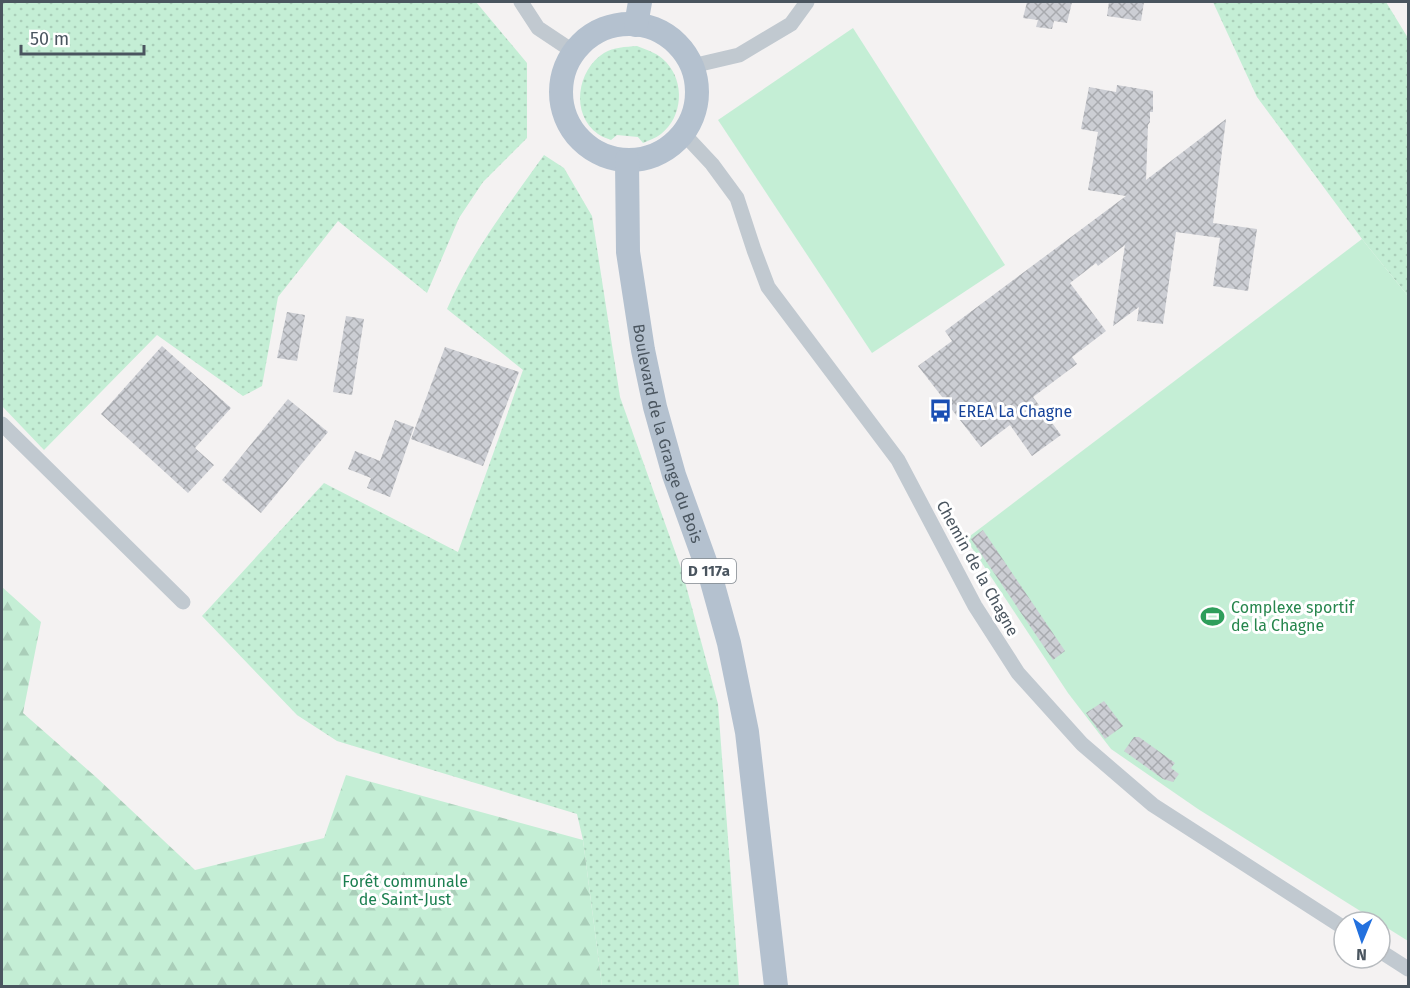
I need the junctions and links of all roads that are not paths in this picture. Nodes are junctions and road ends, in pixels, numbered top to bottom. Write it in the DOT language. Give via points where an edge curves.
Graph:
graph roads {
  1 [pos="520,2"];
  2 [pos="807,2"];
  3 [pos="638,13"];
  4 [pos="574,52"];
  5 [pos="692,66"];
  6 [pos="683,133"];
  7 [pos="627,160"];
  8 [pos="2,424"];
  9 [pos="183,602"];
  10 [pos="1332,920"];
  11 [pos="1392,959"];
  12 [pos="1408,969"];
  13 [pos="776,987"];
  1 -- 4 [label="street" via="538,28"];
  2 -- 5 [label="street" via="791,24 739,55"];
  3 -- 4 [label="main road" via="586,39"];
  3 -- 5 [label="main road" via="668,36"];
  4 -- 7 [label="main road" via="562,82 564,114 582,142 611,158"];
  5 -- 6 [label="main road" via="697,89 694,112"];
  6 -- 7 [label="main road" via="658,153"];
  6 -- 10 [label="street, Chemin de la Chagne" via="737,198 768,287 898,460 975,606 1018,673 1083,744 1153,806"];
  7 -- 13 [label="main road, Boulevard de la Grange du Bois / D 117a" via="628,252 643,350 674,475 711,578 729,643 747,732"];
  8 -- 9 [label="street"];
  11 -- 12 [label="street"];
}
